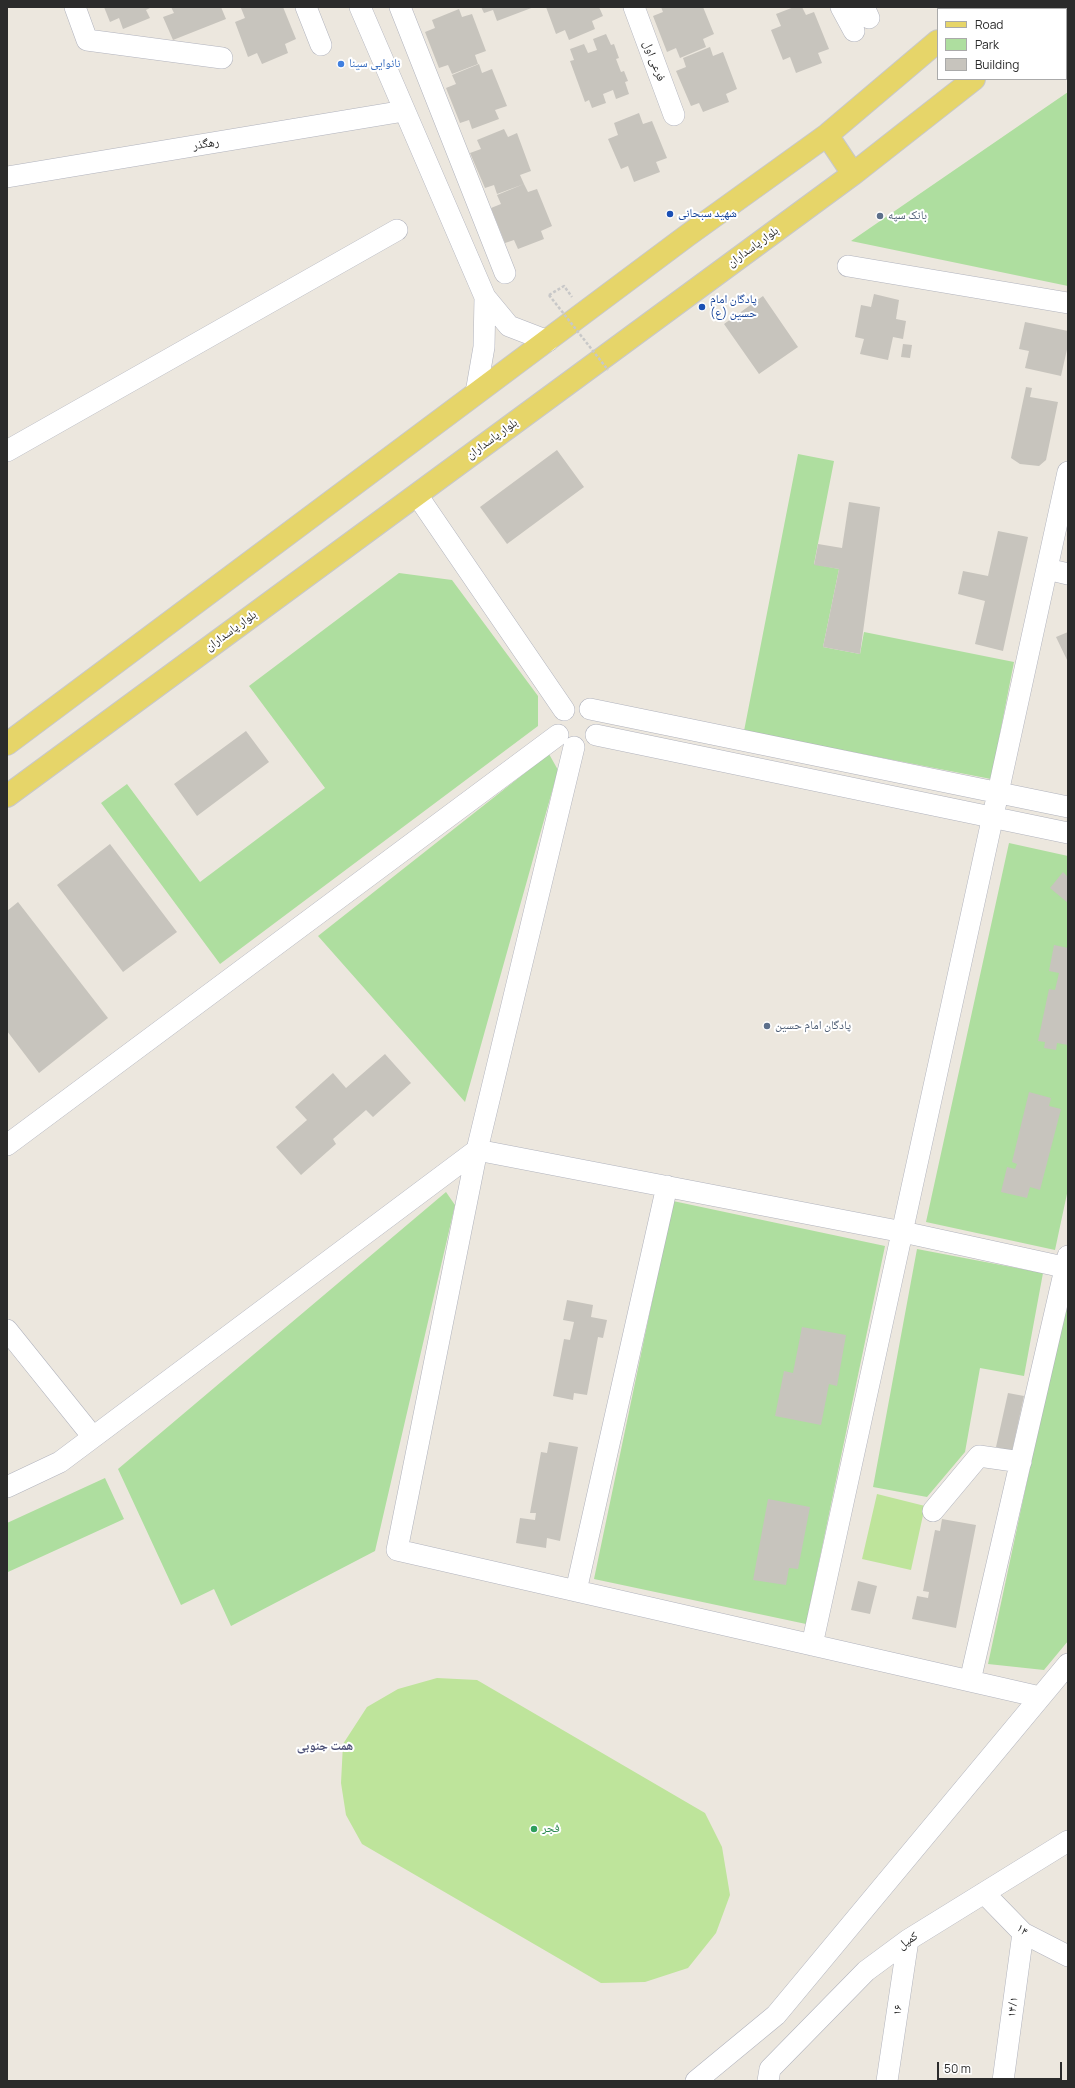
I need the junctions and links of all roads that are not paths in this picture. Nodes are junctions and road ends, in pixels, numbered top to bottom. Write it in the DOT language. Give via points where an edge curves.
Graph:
graph roads {
  1 [pos="75,7"];
  2 [pos="306,7"];
  3 [pos="360,7"];
  4 [pos="400,7"];
  5 [pos="634,7"];
  6 [pos="841,7"];
  7 [pos="862,18"];
  8 [pos="937,42"];
  9 [pos="321,45"];
  10 [pos="222,58"];
  11 [pos="973,80"];
  12 [pos="404,111"];
  13 [pos="674,115"];
  14 [pos="827,135"];
  15 [pos="853,174"];
  16 [pos="7,177"];
  17 [pos="397,230"];
  18 [pos="848,266"];
  19 [pos="505,273"];
  20 [pos="485,297"];
  21 [pos="1068,303"];
  22 [pos="548,341"];
  23 [pos="476,393"];
  24 [pos="7,451"];
  25 [pos="1068,472"];
  26 [pos="417,495"];
  27 [pos="1047,570"];
  28 [pos="1068,574"];
  29 [pos="590,709"];
  30 [pos="564,710"];
  31 [pos="596,735"];
  32 [pos="566,741"];
  33 [pos="7,744"];
  34 [pos="998,793"];
  35 [pos="7,796"];
  36 [pos="1068,807"];
  37 [pos="993,817"];
  38 [pos="1068,833"];
  39 [pos="7,1145"];
  40 [pos="476,1150"];
  41 [pos="667,1186"];
  42 [pos="903,1232"];
  43 [pos="1067,1264"];
  44 [pos="7,1330"];
  45 [pos="93,1437"];
  46 [pos="1021,1462"];
  47 [pos="7,1487"];
  48 [pos="933,1511"];
  49 [pos="576,1591"];
  50 [pos="812,1645"];
  51 [pos="1068,1664"];
  52 [pos="970,1681"];
  53 [pos="1040,1697"];
  54 [pos="1068,1841"];
  55 [pos="984,1893"];
  56 [pos="1022,1933"];
  57 [pos="908,1940"];
  58 [pos="1068,1956"];
  59 [pos="769,2075"];
  60 [pos="696,2081"];
  61 [pos="888,2081"];
  62 [pos="1002,2081"];
  1 -- 10 [label="street" via="87,40"];
  2 -- 9 [label="street"];
  3 -- 12 [label="street"];
  4 -- 19 [label="street"];
  5 -- 13 [label="street, فرعی اول"];
  6 -- 7 [label="street"];
  8 -- 14 [label="main road"];
  11 -- 15 [label="main road, بلوار پاسداران"];
  12 -- 16 [label="street, رهگذر"];
  12 -- 20 [label="street"];
  14 -- 15 [label="main road"];
  14 -- 22 [label="main road" via="688,235"];
  15 -- 26 [label="main road, بلوار پاسداران"];
  17 -- 24 [label="street"];
  18 -- 21 [label="street"];
  20 -- 22 [label="street" via="509,326"];
  20 -- 23 [label="street" via="484,347"];
  22 -- 23 [label="main road"];
  23 -- 33 [label="main road"];
  25 -- 27 [label="street"];
  26 -- 30 [label="street"];
  26 -- 35 [label="main road, بلوار پاسداران"];
  27 -- 28 [label="street"];
  27 -- 34 [label="street"];
  29 -- 30 [label="street" via="577,705"];
  29 -- 31 [label="street" via="598,721"];
  29 -- 34 [label="street"];
  30 -- 32 [label="street" via="557,721"];
  31 -- 32 [label="street" via="588,745"];
  31 -- 37 [label="street"];
  32 -- 39 [label="street"];
  32 -- 40 [label="street"];
  34 -- 36 [label="street"];
  34 -- 37 [label="street"];
  37 -- 38 [label="street"];
  37 -- 42 [label="street"];
  40 -- 41 [label="street"];
  40 -- 45 [label="street"];
  40 -- 49 [label="street" via="397,1550"];
  41 -- 42 [label="street"];
  41 -- 49 [label="street"];
  42 -- 43 [label="street"];
  42 -- 50 [label="street"];
  43 -- 46 [label="street"];
  44 -- 45 [label="street"];
  45 -- 47 [label="street" via="60,1462"];
  46 -- 48 [label="street" via="979,1456"];
  46 -- 52 [label="street"];
  49 -- 50 [label="street"];
  50 -- 52 [label="street"];
  51 -- 53 [label="street"];
  52 -- 53 [label="street"];
  53 -- 60 [label="street" via="776,2015"];
  54 -- 55 [label="street, کمیل"];
  55 -- 56 [label="street, ۱۴"];
  55 -- 57 [label="street, کمیل"];
  56 -- 58 [label="street, ۱۴"];
  56 -- 62 [label="street, ۱۴/۱"];
  57 -- 59 [label="street, کمیل" via="866,1971"];
  57 -- 61 [label="street, ۱۶"];
}
